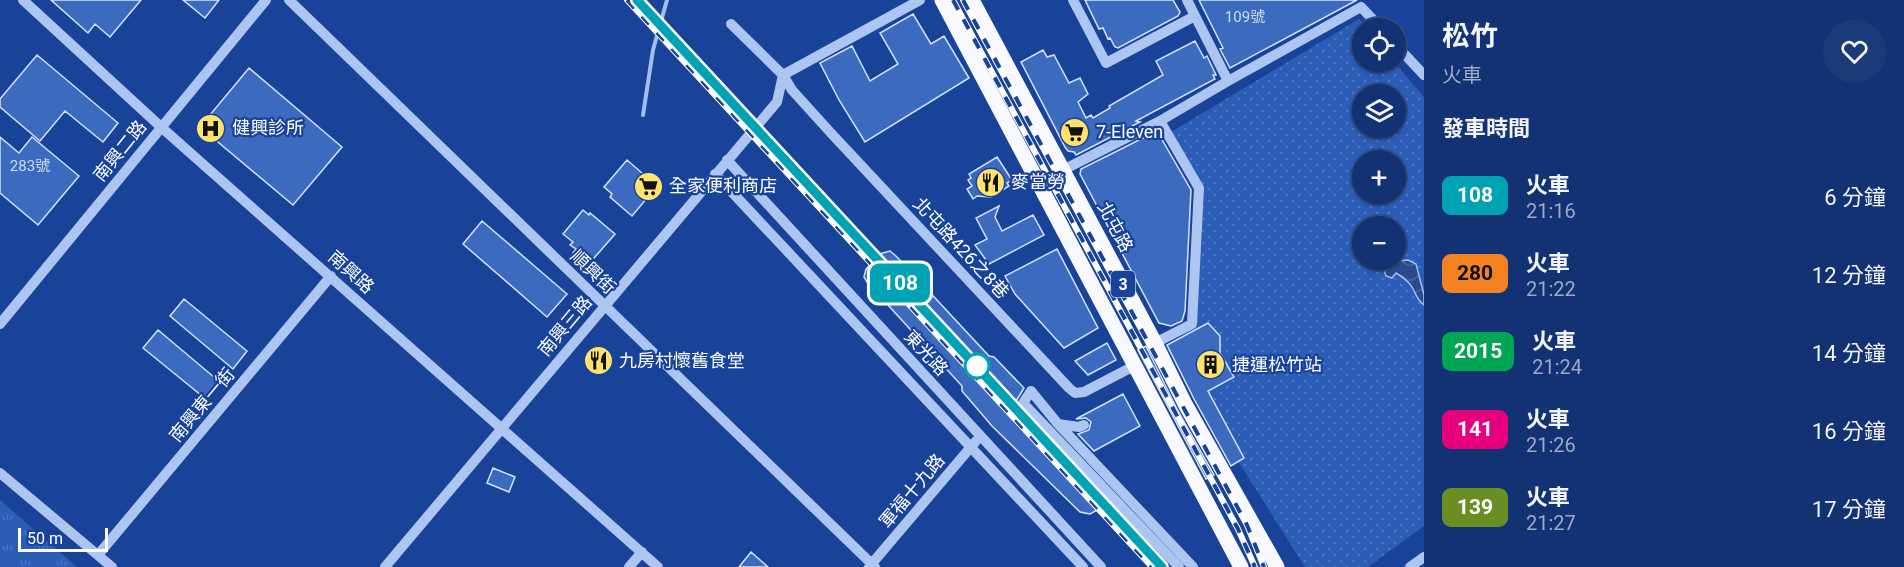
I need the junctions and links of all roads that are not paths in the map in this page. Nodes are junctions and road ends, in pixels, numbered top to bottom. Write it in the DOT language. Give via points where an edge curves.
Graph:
graph roads {
  1 [pos="23,0"];
  2 [pos="266,0"];
  3 [pos="289,0"];
  4 [pos="920,0"];
  5 [pos="942,0"];
  6 [pos="972,0"];
  7 [pos="1073,0"];
  8 [pos="1187,0"];
  9 [pos="1195,16"];
  10 [pos="1371,18"];
  11 [pos="731,24"];
  12 [pos="1406,56"];
  13 [pos="783,75"];
  14 [pos="1424,75"];
  15 [pos="1228,81"];
  16 [pos="1160,122"];
  17 [pos="162,128"];
  18 [pos="727,160"];
  19 [pos="1063,170"];
  20 [pos="715,174"];
  21 [pos="331,276"];
  22 [pos="604,306"];
  23 [pos="0,324"];
  24 [pos="1155,344"];
  25 [pos="1134,366"];
  26 [pos="1056,422"];
  27 [pos="1084,424"];
  28 [pos="502,428"];
  29 [pos="981,436"];
  30 [pos="971,446"];
  31 [pos="0,473"];
  32 [pos="642,552"];
  33 [pos="98,555"];
  34 [pos="1424,557"];
  35 [pos="872,566"];
  36 [pos="112,567"];
  37 [pos="385,567"];
  38 [pos="629,567"];
  39 [pos="658,567"];
  40 [pos="1083,567"];
  41 [pos="1101,567"];
  42 [pos="1179,567"];
  43 [pos="1193,567"];
  44 [pos="1241,567"];
  45 [pos="1277,567"];
  46 [pos="1410,567"];
  1 -- 17 [label="street, 南興路"];
  2 -- 17 [label="street, 南興二路"];
  3 -- 22 [label="street, 順興街"];
  4 -- 13 [label="street"];
  5 -- 25 [label="main road, 3"];
  6 -- 19 [label="main road, 北屯路 / 3"];
  7 -- 9 [label="street" via="1106,63"];
  8 -- 9 [label="street"];
  9 -- 15 [label="street"];
  10 -- 15 [label="street" via="1361,7"];
  11 -- 13 [label="street, 北屯路426之8巷"];
  12 -- 14 [label="street"];
  13 -- 18 [label="street, 南興三路" via="777,102"];
  13 -- 25 [label="street, 北屯路426之8巷" via="792,90 1075,393"];
  15 -- 16 [label="street"];
  16 -- 19 [label="street"];
  16 -- 24 [label="street" via="1199,188 1192,324"];
  17 -- 21 [label="street, 南興路"];
  17 -- 23 [label="street, 南興二路"];
  18 -- 20 [label="street, 南興三路"];
  18 -- 29 [label="street, 東光路"];
  19 -- 24 [label="main road, 北屯路 / 3"];
  20 -- 22 [label="street, 南興三路"];
  20 -- 30 [label="street, 東光路"];
  21 -- 28 [label="street, 南興路"];
  21 -- 33 [label="street, 南興東一街"];
  22 -- 28 [label="street, 南興三路"];
  22 -- 35 [label="street, 順興街"];
  24 -- 45 [label="main road, 北屯路 / 3"];
  25 -- 44 [label="main road, 3"];
  26 -- 27 [label="street" via="1079,427"];
  26 -- 42 [label="street" via="1031,391 1023,403"];
  26 -- 43 [label="street"];
  28 -- 32 [label="street, 南興路"];
  28 -- 37 [label="street, 南興三路"];
  29 -- 30 [label="street, 軍福十九路"];
  29 -- 41 [label="street, 東光路"];
  30 -- 35 [label="street, 軍福十九路"];
  30 -- 40 [label="street, 東光路"];
  31 -- 33 [label="street"];
  32 -- 38 [label="street"];
  32 -- 39 [label="street, 南興路"];
  33 -- 36 [label="street"];
  34 -- 46 [label="street"];
}
